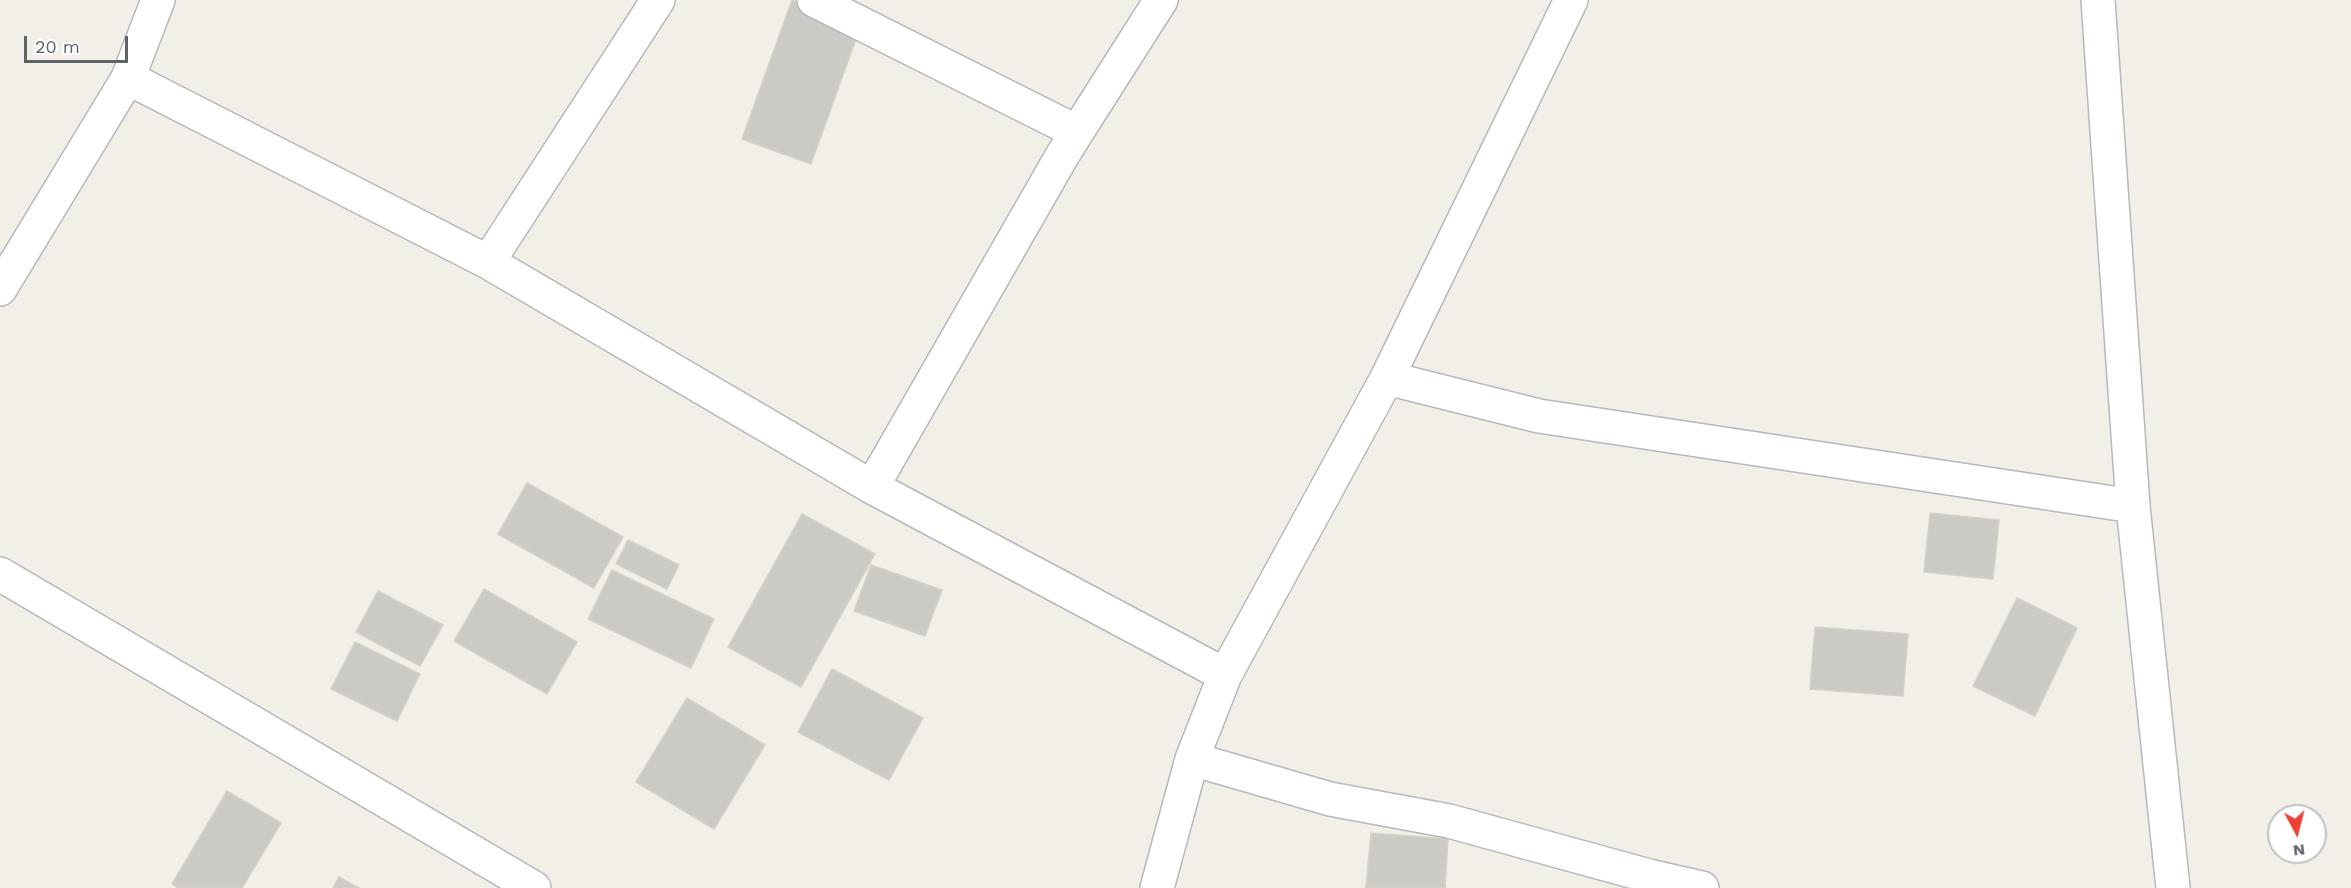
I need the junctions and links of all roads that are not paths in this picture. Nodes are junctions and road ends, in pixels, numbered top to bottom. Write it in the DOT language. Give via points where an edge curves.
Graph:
graph roads {
  1 [pos="158,0"];
  2 [pos="658,0"];
  3 [pos="814,0"];
  4 [pos="1161,0"];
  5 [pos="1571,0"];
  6 [pos="2098,0"];
  7 [pos="128,78"];
  8 [pos="1077,132"];
  9 [pos="488,262"];
  10 [pos="5,270"];
  11 [pos="1387,378"];
  12 [pos="872,487"];
  13 [pos="2133,506"];
  14 [pos="0,574"];
  15 [pos="1225,675"];
  16 [pos="1192,759"];
  17 [pos="534,888"];
  18 [pos="1157,888"];
  19 [pos="1702,888"];
  20 [pos="2173,888"];
  1 -- 7 [label="street"];
  2 -- 9 [label="street"];
  3 -- 8 [label="street"];
  4 -- 8 [label="street"];
  5 -- 11 [label="street"];
  6 -- 13 [label="street"];
  7 -- 9 [label="street"];
  7 -- 10 [label="street"];
  8 -- 12 [label="street"];
  9 -- 12 [label="street"];
  11 -- 13 [label="street" via="1539,416"];
  11 -- 15 [label="street"];
  12 -- 15 [label="street"];
  13 -- 20 [label="street"];
  14 -- 17 [label="street"];
  15 -- 16 [label="street"];
  16 -- 18 [label="street"];
  16 -- 19 [label="street" via="1330,800 1449,821"];
}
